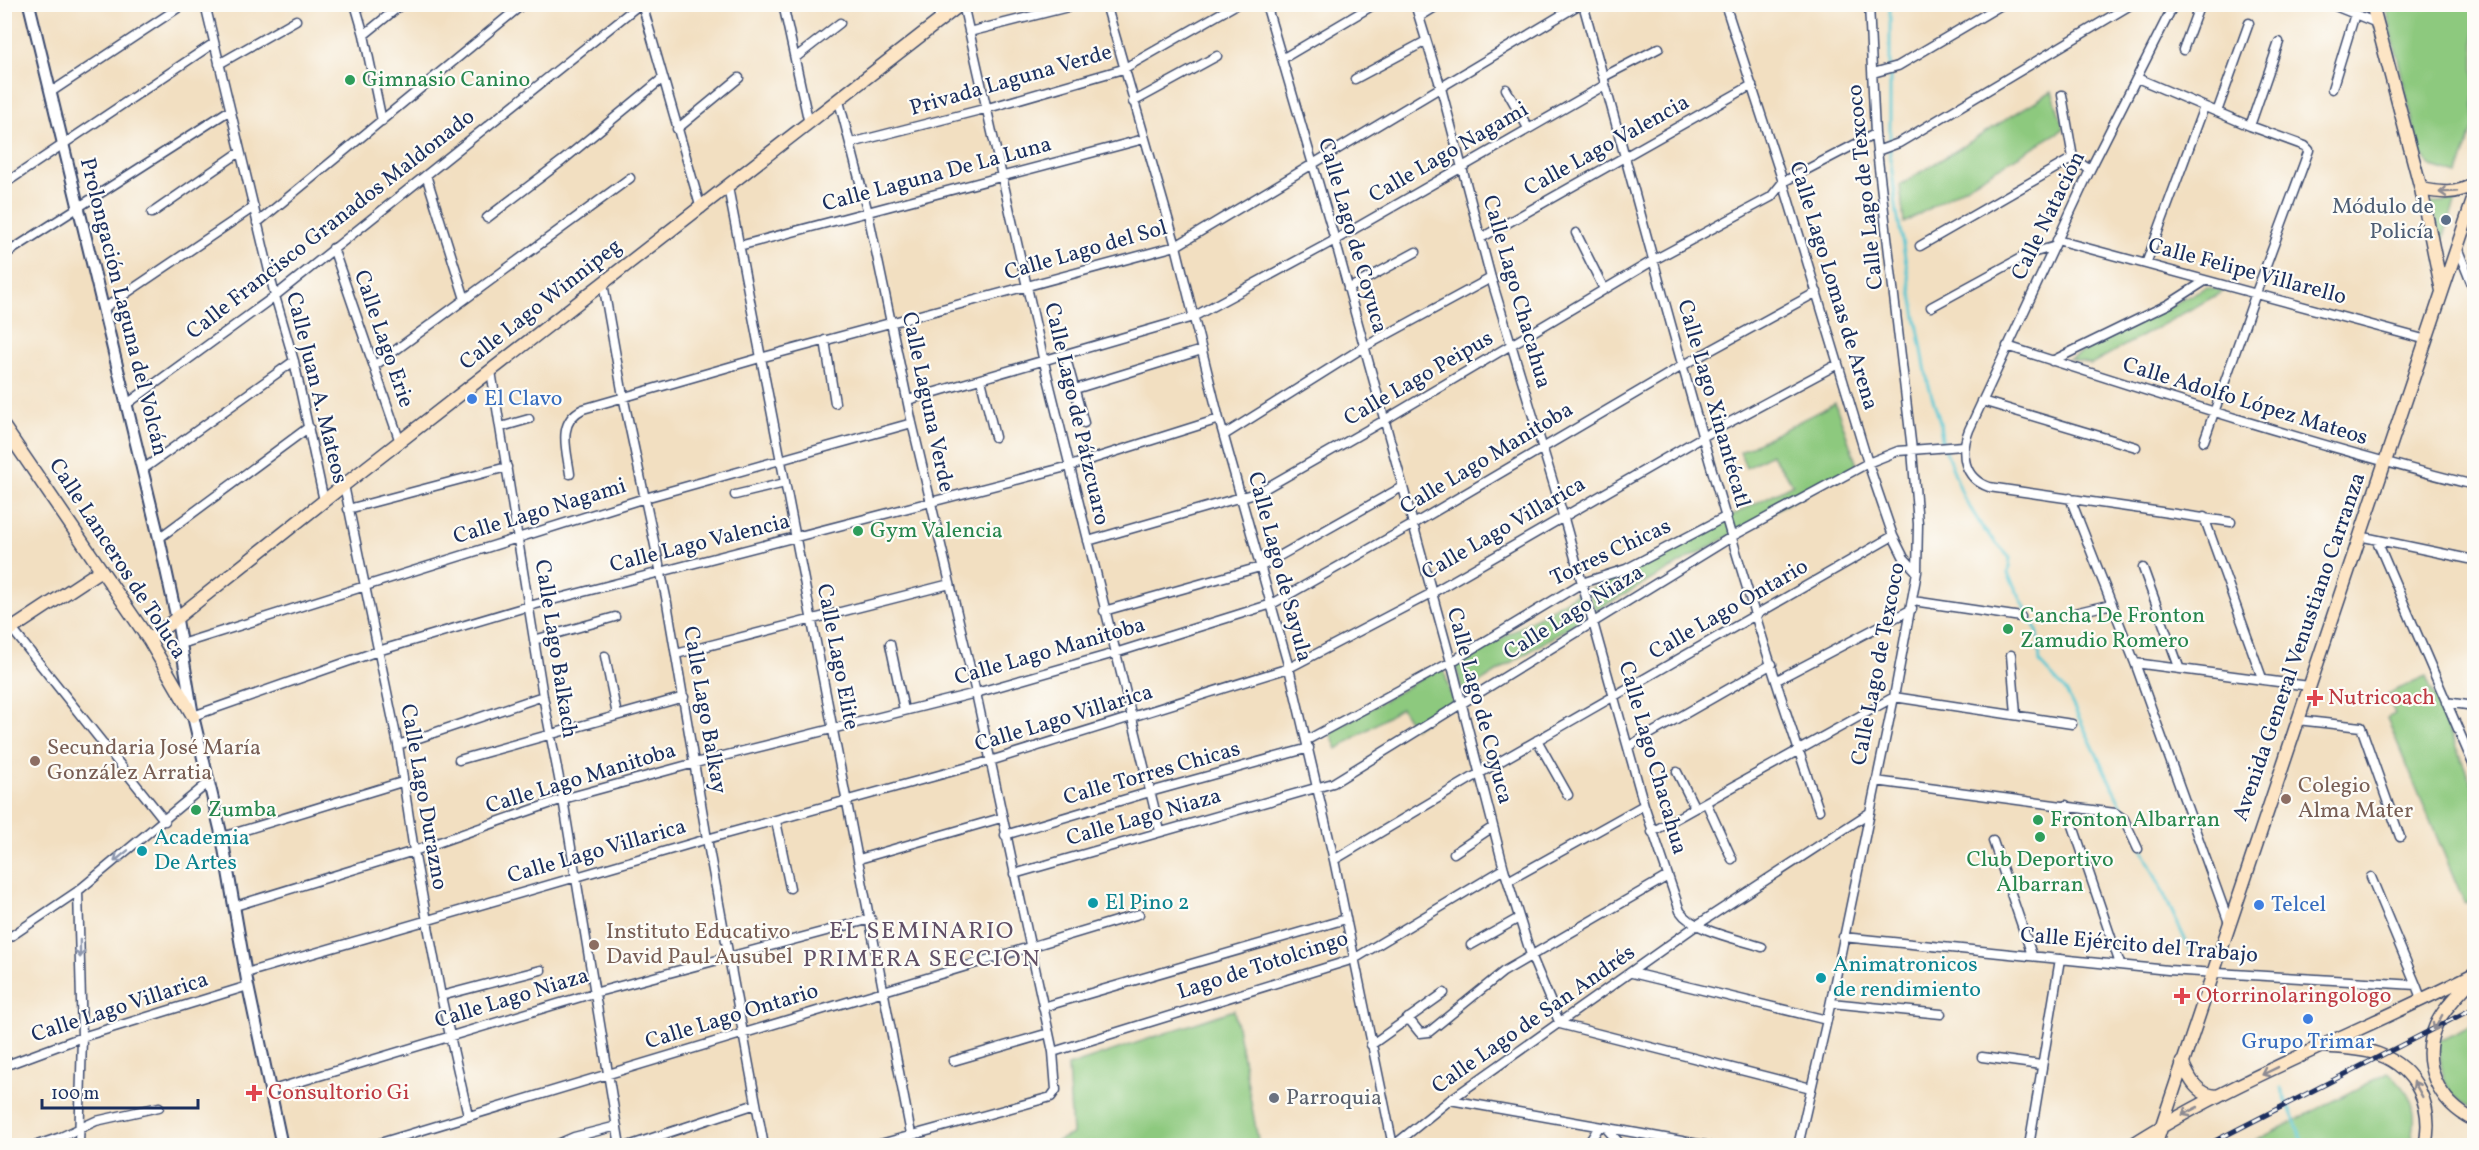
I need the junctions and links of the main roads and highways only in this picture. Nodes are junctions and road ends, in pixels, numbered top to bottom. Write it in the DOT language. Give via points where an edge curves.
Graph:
graph roads {
  1 [pos="962,4"];
  2 [pos="2372,4"];
  3 [pos="2475,184"];
  4 [pos="2421,189"];
  5 [pos="2475,197"];
  6 [pos="2443,292"];
  7 [pos="4,427"];
  8 [pos="101,570"];
  9 [pos="7,628"];
  10 [pos="149,640"];
  11 [pos="193,716"];
  12 [pos="2475,976"];
  13 [pos="2322,1046"];
  14 [pos="2182,1062"];
  15 [pos="2218,1096"];
  16 [pos="2475,1120"];
  17 [pos="2162,1125"];
  18 [pos="2130,1146"];
  19 [pos="2155,1146"];
  20 [pos="2425,1146"];
  1 -- 10 [label="main road, Calle Lago Winnipeg"];
  2 -- 4 [label="main road"];
  3 -- 4 [label="main road, one-way" via="2458,192"];
  4 -- 6 [label="main road"];
  5 -- 6 [label="main road, Avenida General Venustiano Carranza"];
  6 -- 14 [label="main road, Avenida General Venustiano Carranza"];
  7 -- 8 [label="main road, Calle Lanceros de Toluca"];
  8 -- 9 [label="main road"];
  8 -- 10 [label="main road, Calle Lanceros de Toluca"];
  10 -- 11 [label="main road, Calle Lanceros de Toluca"];
  12 -- 13 [label="main road"];
  12 -- 16 [label="main road, one-way" via="2437,1024 2430,1052 2439,1089 2459,1112"];
  13 -- 15 [label="main road, one-way"];
  20 -- 13 [label="main road, one-way" via="2425,1104 2404,1069 2377,1054"];
  14 -- 15 [label="main road" via="2195,1086 2205,1094"];
  14 -- 17 [label="main road, Avenida General Venustiano Carranza"];
  15 -- 17 [label="main road, one-way"];
  17 -- 18 [label="main road"];
  17 -- 19 [label="main road, Avenida General Venustiano Carranza"];
}
